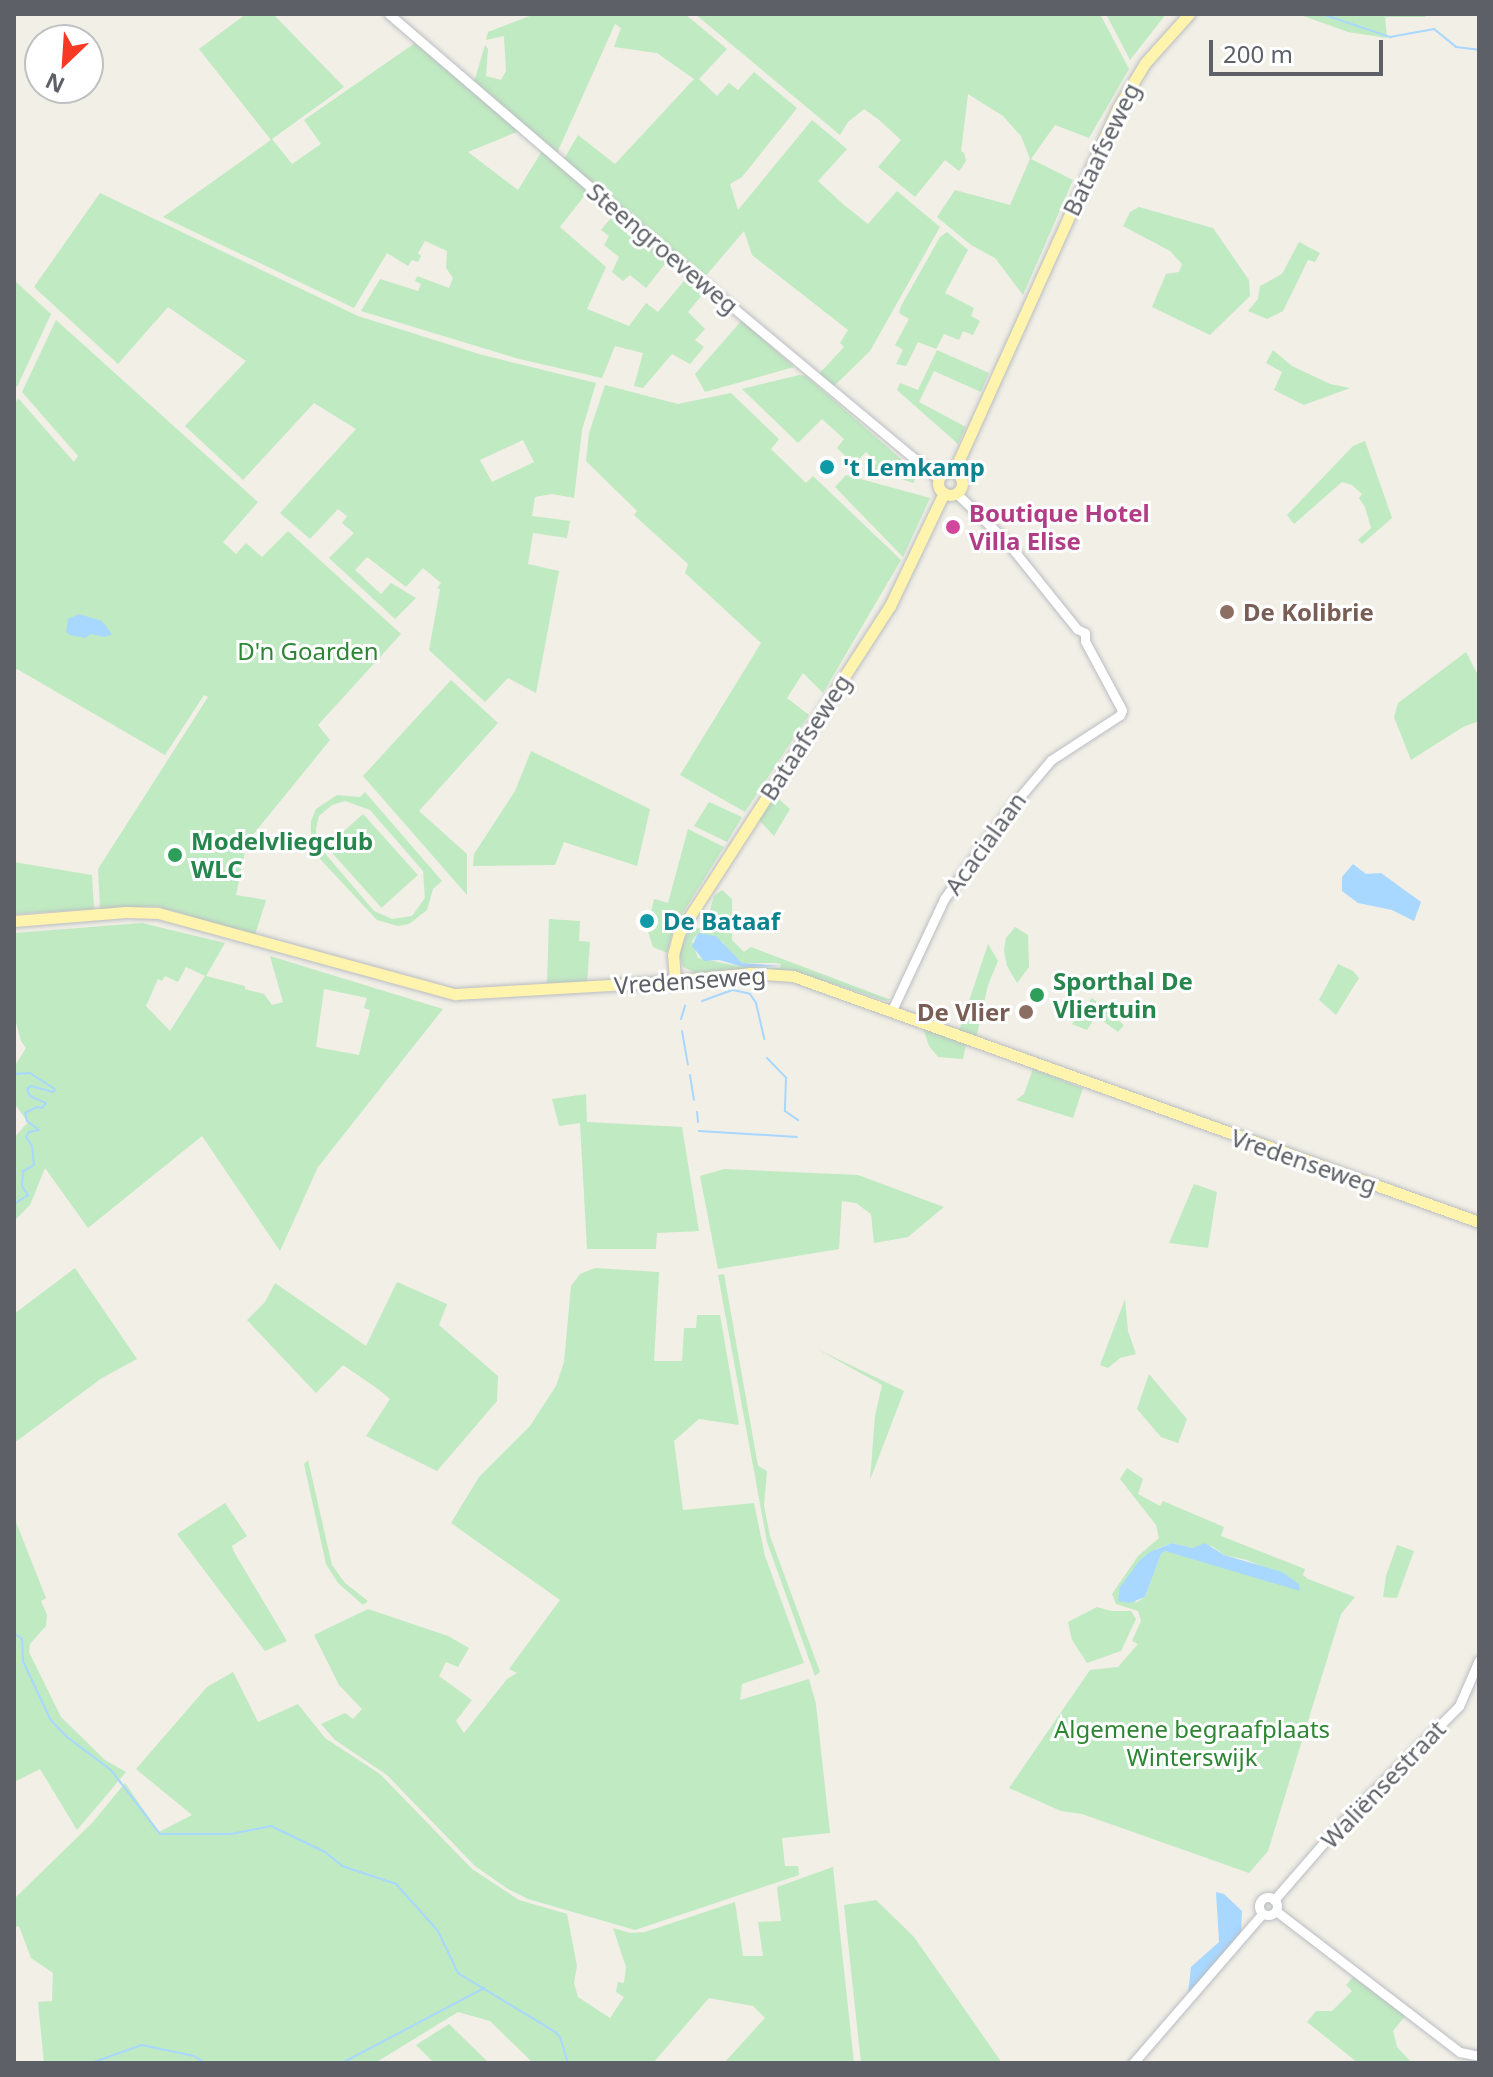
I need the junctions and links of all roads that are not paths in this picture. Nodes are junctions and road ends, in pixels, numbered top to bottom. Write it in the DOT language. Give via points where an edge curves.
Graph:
graph roads {
  1 [pos="389,14"];
  2 [pos="1189,14"];
  3 [pos="954,471"];
  4 [pos="939,479"];
  5 [pos="950,493"];
  6 [pos="14,921"];
  7 [pos="675,981"];
  8 [pos="892,1010"];
  9 [pos="1478,1222"];
  10 [pos="1479,1660"];
  11 [pos="1275,1906"];
  12 [pos="1262,1914"];
  13 [pos="1479,2056"];
  14 [pos="1133,2063"];
  1 -- 4 [label="street, Steengroeveweg"];
  2 -- 3 [label="main road, Bataafseweg" via="1145,63 1119,106"];
  3 -- 4 [label="main road"];
  3 -- 5 [label="main road" via="962,481"];
  4 -- 5 [label="main road"];
  5 -- 7 [label="main road, Bataafseweg" via="894,598 679,933 673,955"];
  5 -- 8 [label="street, Acacialaan" via="1007,542 1085,633 1121,713 1051,760 1015,802 944,899"];
  6 -- 7 [label="main road, Vredenseweg" via="158,913 455,994"];
  7 -- 8 [label="main road, Vredenseweg" via="781,974"];
  8 -- 9 [label="main road, Vredenseweg"];
  10 -- 11 [label="street, Waliënsestraat" via="1459,1706 1334,1831"];
  11 -- 12 [label="street" via="1268,1916"];
  11 -- 12 [label="street, Waliënsestraat" via="1266,1898 1260,1901"];
  11 -- 13 [label="street" via="1460,2052"];
  12 -- 14 [label="street"];
}
